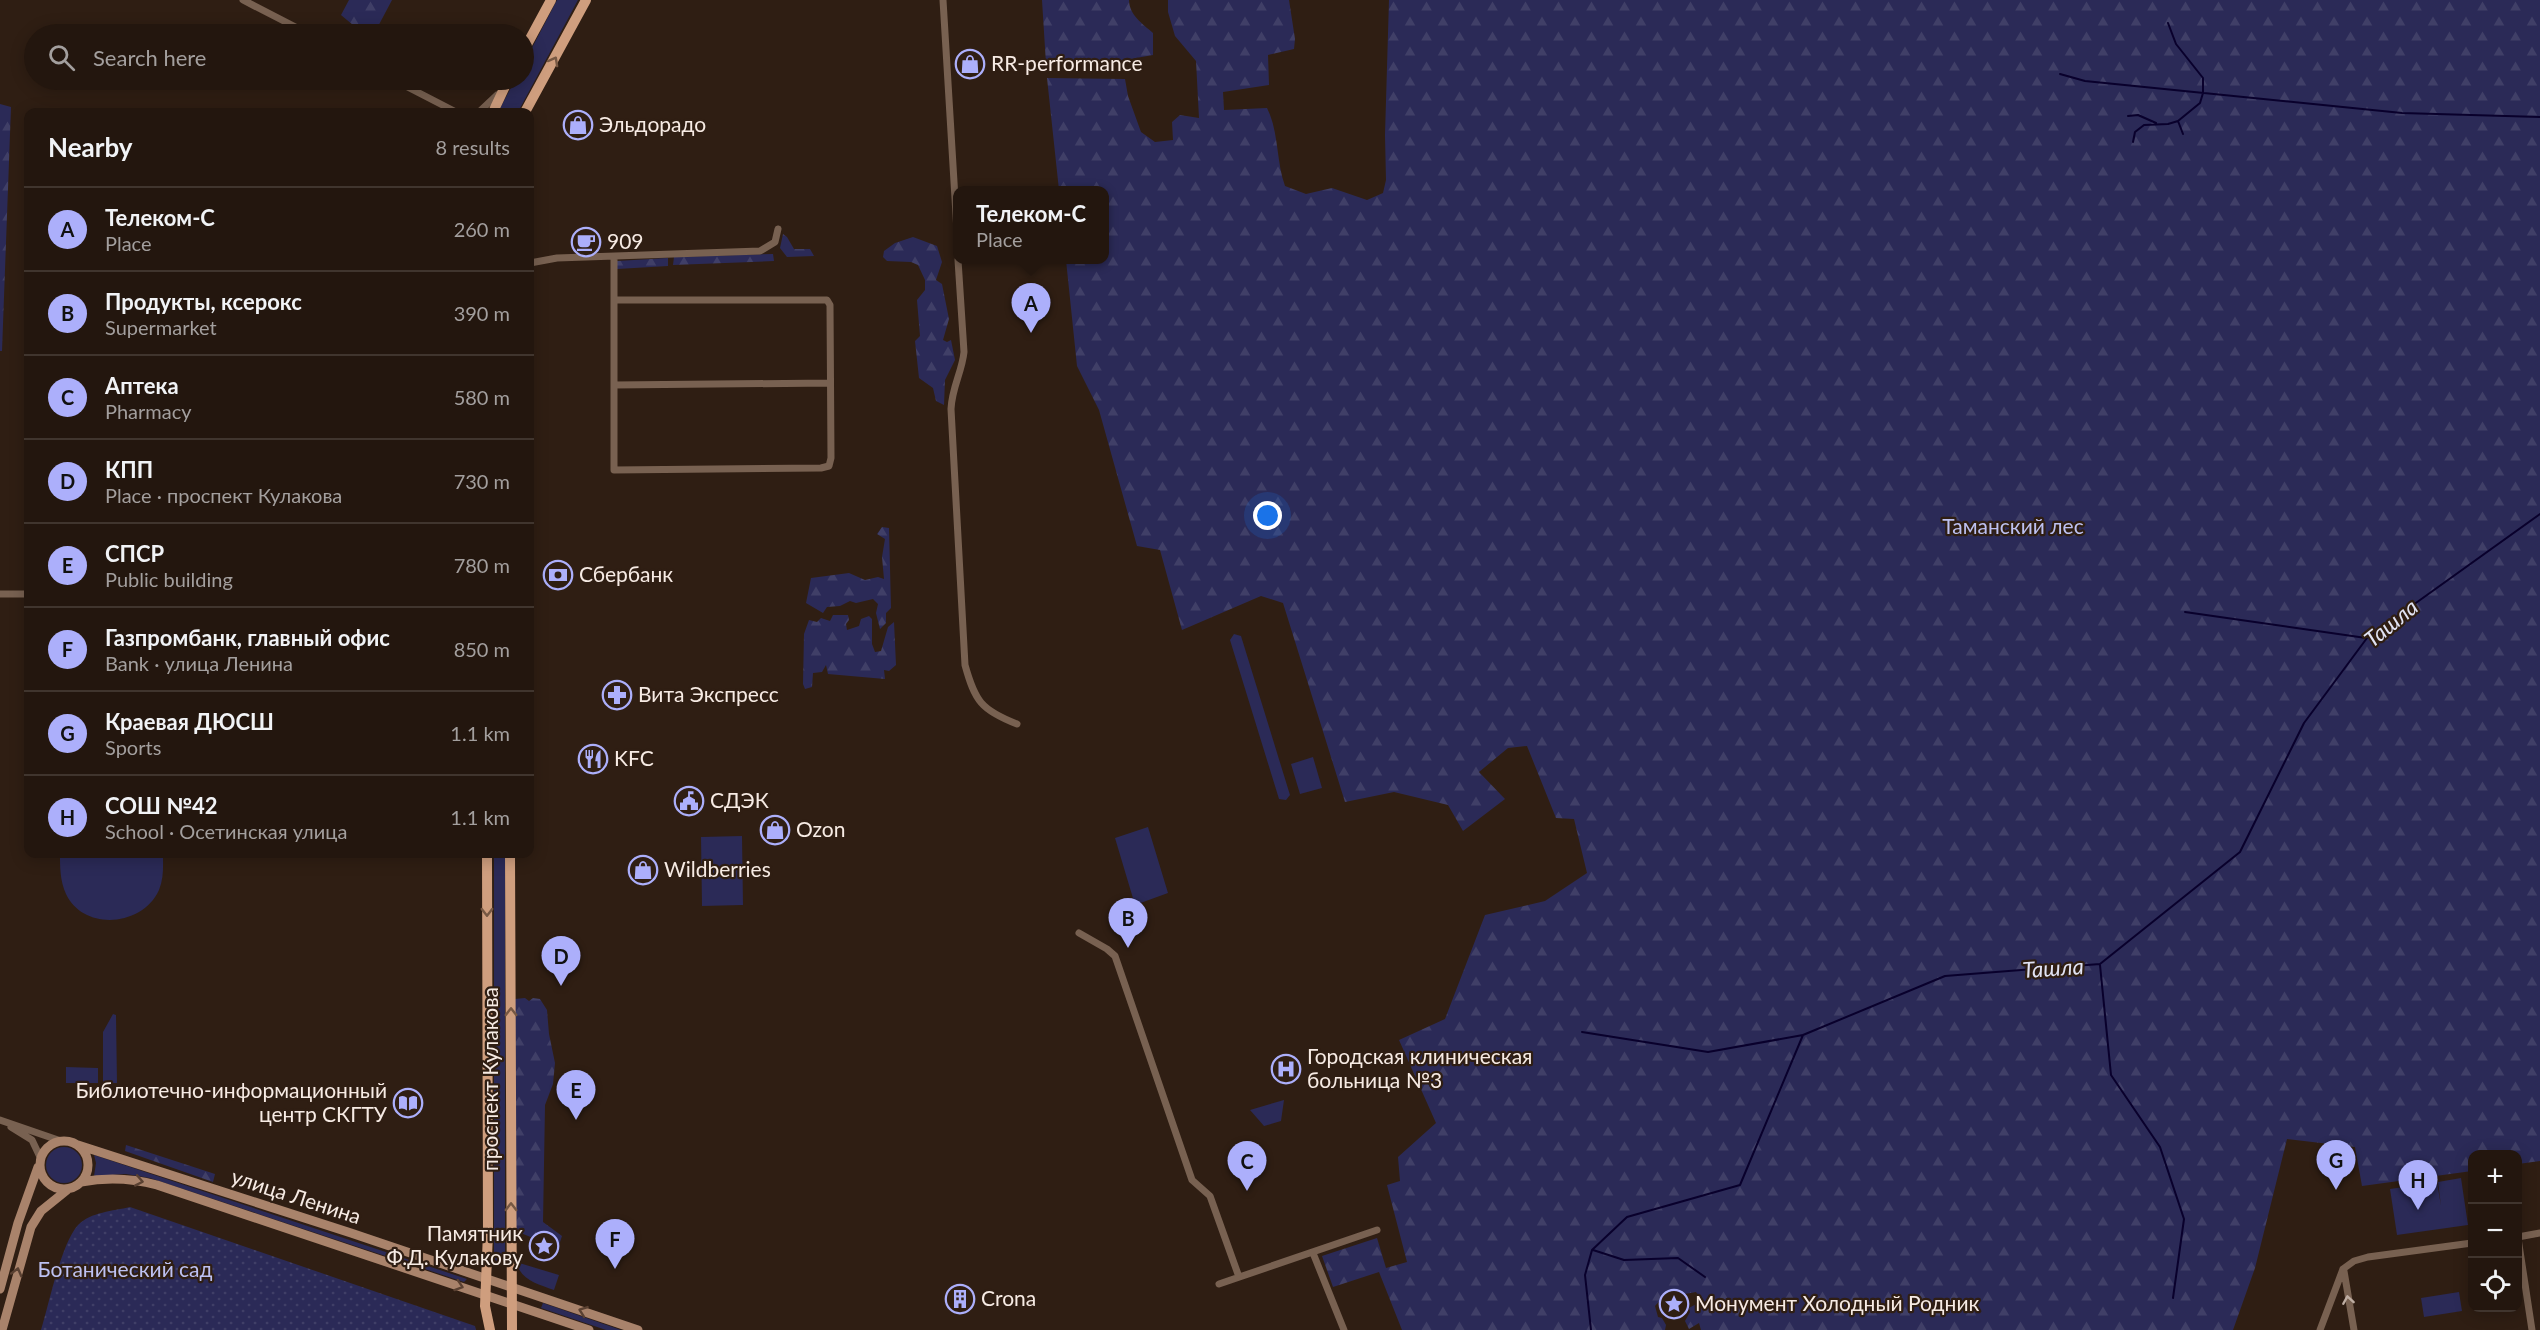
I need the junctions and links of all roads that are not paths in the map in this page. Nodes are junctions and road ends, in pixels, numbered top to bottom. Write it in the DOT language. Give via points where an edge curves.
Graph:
graph roads {
  1 [pos="243,0"];
  2 [pos="551,0"];
  3 [pos="586,0"];
  4 [pos="943,0"];
  5 [pos="290,24"];
  6 [pos="534,31"];
  7 [pos="413,90"];
  8 [pos="500,90"];
  9 [pos="448,108"];
  10 [pos="488,108"];
  11 [pos="527,108"];
  12 [pos="954,186"];
  13 [pos="778,230"];
  14 [pos="614,257"];
  15 [pos="534,262"];
  16 [pos="958,264"];
  17 [pos="614,300"];
  18 [pos="830,383"];
  19 [pos="614,385"];
  20 [pos="0,594"];
  21 [pos="24,594"];
  22 [pos="1017,724"];
  23 [pos="487,858"];
  24 [pos="510,858"];
  25 [pos="1078,933"];
  26 [pos="0,1121"];
  27 [pos="61,1141"];
  28 [pos="78,1145"];
  29 [pos="39,1161"];
  30 [pos="81,1182"];
  31 [pos="67,1190"];
  32 [pos="1377,1230"];
  33 [pos="2540,1233"];
  34 [pos="2522,1237"];
  35 [pos="2468,1244"];
  36 [pos="1313,1253"];
  37 [pos="2520,1258"];
  38 [pos="2343,1269"];
  39 [pos="1239,1277"];
  40 [pos="486,1278"];
  41 [pos="1219,1284"];
  42 [pos="511,1286"];
  43 [pos="0,1289"];
  44 [pos="485,1295"];
  45 [pos="511,1304"];
  46 [pos="2,1330"];
  47 [pos="490,1330"];
  48 [pos="512,1330"];
  49 [pos="589,1330"];
  50 [pos="638,1330"];
  51 [pos="1344,1330"];
  52 [pos="2320,1330"];
  53 [pos="2354,1330"];
  54 [pos="2532,1330"];
  1 -- 5 [label="street"];
  2 -- 6 [label="main road"];
  11 -- 3 [label="main road, one-way"];
  4 -- 12 [label="street"];
  7 -- 9 [label="street"];
  8 -- 10 [label="main road"];
  13 -- 14 [label="street" via="775,242 760,250"];
  14 -- 15 [label="street"];
  14 -- 17 [label="street"];
  16 -- 22 [label="street" via="964,352 951,392 951,409 965,665 975,696 983,707"];
  17 -- 18 [label="street" via="827,300"];
  17 -- 19 [label="street"];
  18 -- 19 [label="street"];
  18 -- 19 [label="street" via="829,466 614,470"];
  20 -- 21 [label="street"];
  23 -- 40 [label="main road, проспект Кулакова, one-way"];
  42 -- 24 [label="main road, проспект Кулакова, one-way"];
  25 -- 39 [label="street" via="1115,956 1192,1180 1210,1196"];
  26 -- 27 [label="street"];
  26 -- 29 [label="street" via="32,1140"];
  27 -- 28 [label="main road"];
  27 -- 29 [label="main road" via="45,1149"];
  28 -- 30 [label="main road" via="88,1159"];
  28 -- 40 [label="main road, улица Ленина"];
  29 -- 31 [label="main road" via="40,1173 50,1186"];
  29 -- 43 [label="main road"];
  30 -- 31 [label="main road"];
  30 -- 44 [label="main road, улица Ленина, one-way" via="126,1179 157,1185"];
  46 -- 31 [label="main road, one-way" via="31,1227 41,1211"];
  32 -- 36 [label="street"];
  33 -- 34 [label="street"];
  35 -- 38 [label="street" via="2368,1257"];
  36 -- 39 [label="street"];
  36 -- 51 [label="street"];
  37 -- 54 [label="street"];
  38 -- 52 [label="street"];
  53 -- 38 [label="street, one-way"];
  39 -- 41 [label="street"];
  40 -- 42 [label="main road, улица Ленина"];
  40 -- 44 [label="main road, проспект Кулакова"];
  42 -- 45 [label="main road, проспект Кулакова"];
  50 -- 42 [label="main road, улица Ленина, one-way"];
  44 -- 45 [label="main road, улица Ленина"];
  44 -- 47 [label="main road, проспект Кулакова"];
  45 -- 48 [label="main road, проспект Кулакова"];
  45 -- 49 [label="main road, улица Ленина"];
}
